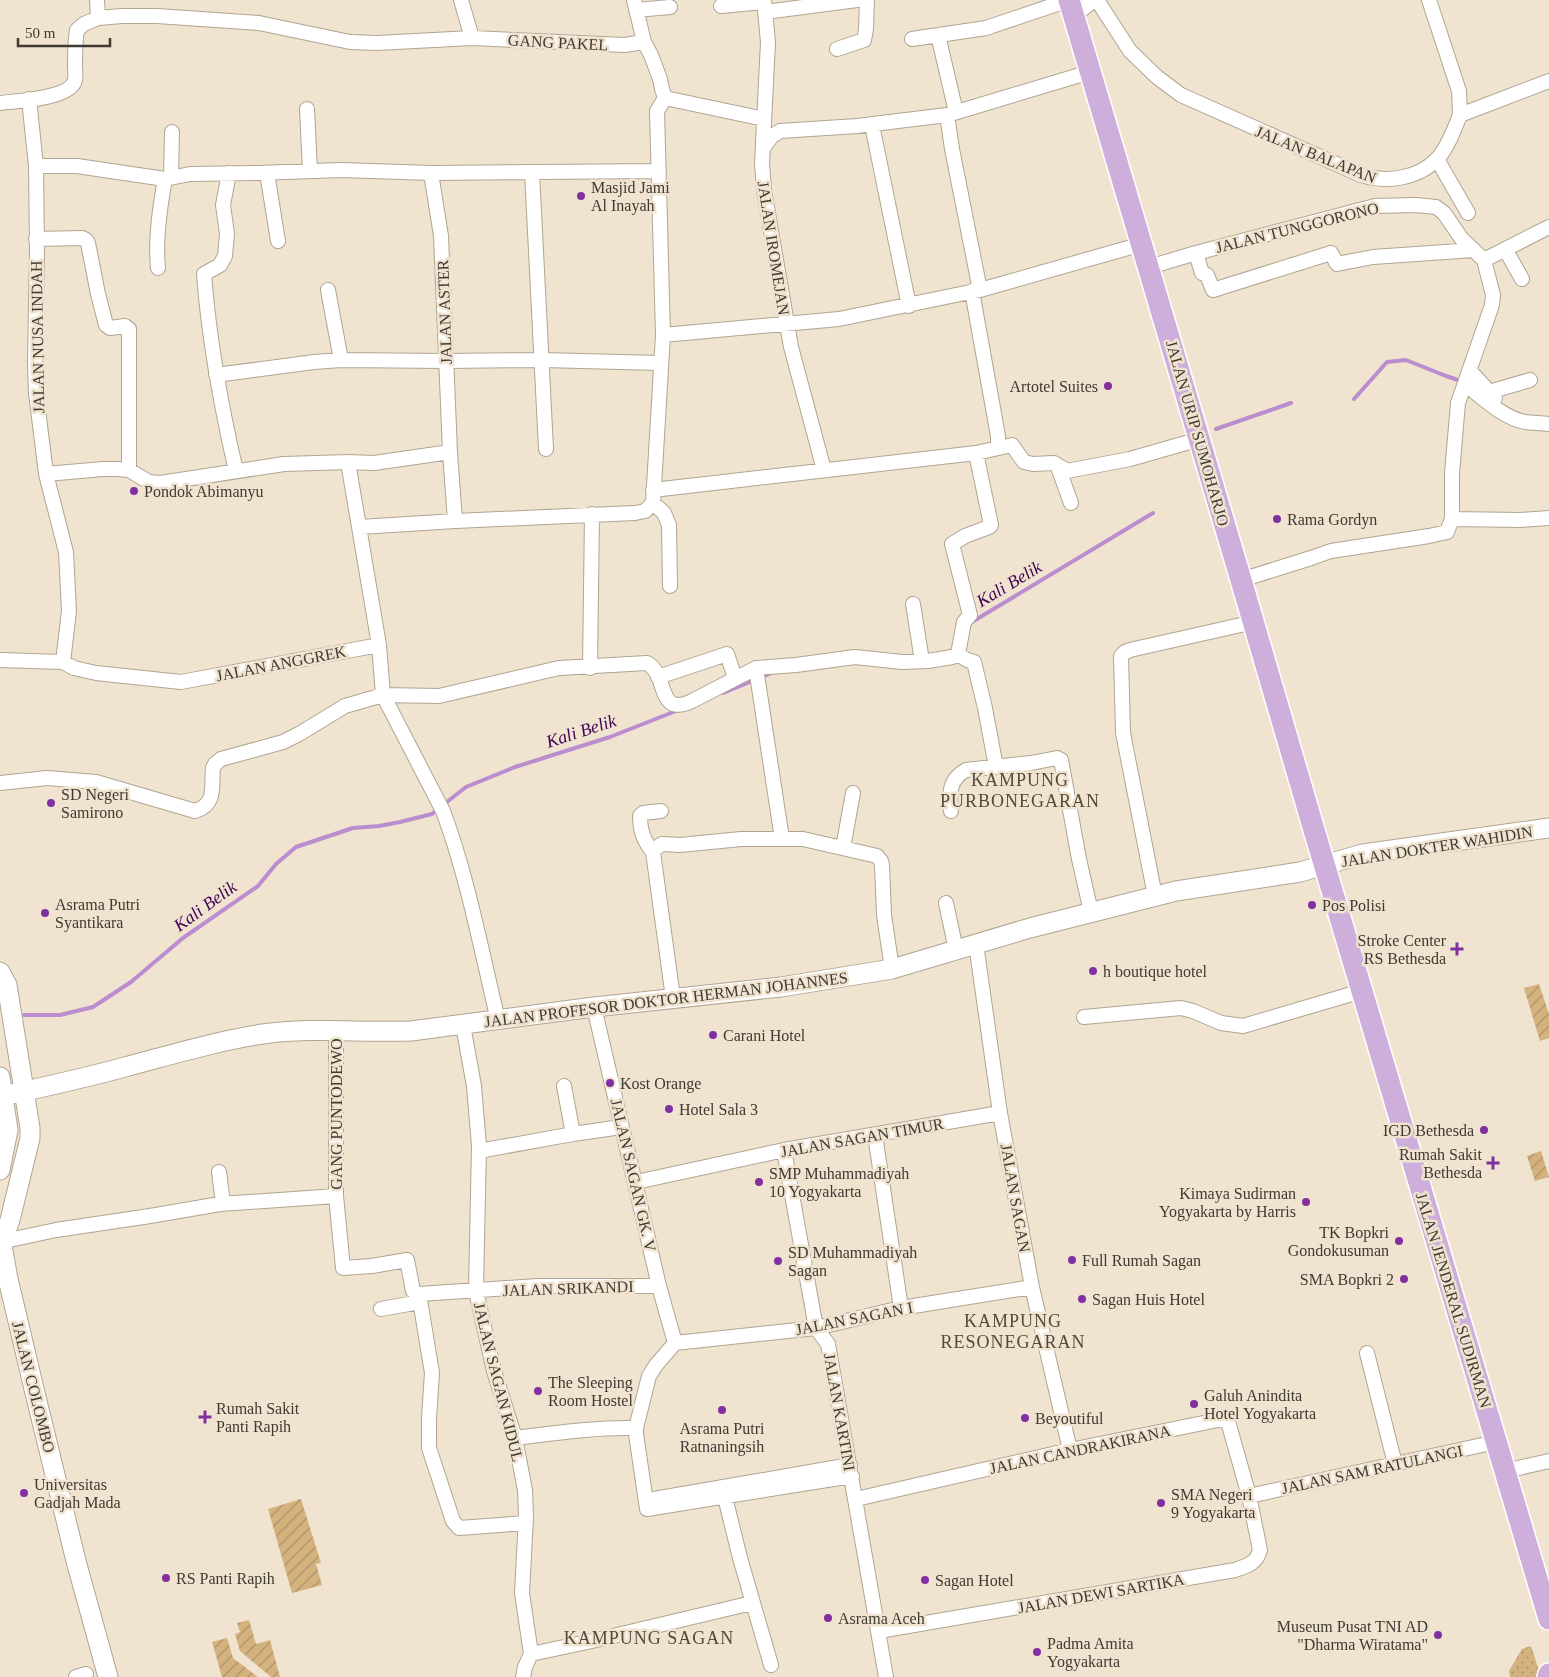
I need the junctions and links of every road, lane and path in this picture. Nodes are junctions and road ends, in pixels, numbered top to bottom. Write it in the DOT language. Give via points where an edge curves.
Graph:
graph roads {
  1 [pos="97,0"];
  2 [pos="462,0"];
  3 [pos="857,0"];
  4 [pos="867,0"];
  5 [pos="1096,0"];
  6 [pos="1429,0"];
  7 [pos="635,5"];
  8 [pos="764,5"];
  9 [pos="1071,5"];
  10 [pos="721,6"];
  11 [pos="670,7"];
  12 [pos="98,18"];
  13 [pos="938,35"];
  14 [pos="472,38"];
  15 [pos="912,39"];
  16 [pos="644,42"];
  17 [pos="837,49"];
  18 [pos="1090,72"];
  19 [pos="1549,81"];
  20 [pos="665,98"];
  21 [pos="29,99"];
  22 [pos="0,104"];
  23 [pos="307,109"];
  24 [pos="952,113"];
  25 [pos="1460,115"];
  26 [pos="764,119"];
  27 [pos="872,125"];
  28 [pos="172,132"];
  29 [pos="763,148"];
  30 [pos="1437,159"];
  31 [pos="36,166"];
  32 [pos="310,171"];
  33 [pos="658,171"];
  34 [pos="267,172"];
  35 [pos="532,172"];
  36 [pos="229,173"];
  37 [pos="431,173"];
  38 [pos="168,178"];
  39 [pos="1468,213"];
  40 [pos="1549,227"];
  41 [pos="36,239"];
  42 [pos="278,241"];
  43 [pos="1142,244"];
  44 [pos="1505,249"];
  45 [pos="1196,253"];
  46 [pos="1479,255"];
  47 [pos="1149,267"];
  48 [pos="158,268"];
  49 [pos="1522,279"];
  50 [pos="328,290"];
  51 [pos="976,291"];
  52 [pos="908,306"];
  53 [pos="787,324"];
  54 [pos="663,335"];
  55 [pos="341,360"];
  56 [pos="542,360"];
  57 [pos="446,361"];
  58 [pos="660,363"];
  59 [pos="216,375"];
  60 [pos="1467,378"];
  61 [pos="1530,380"];
  62 [pos="1488,392"];
  63 [pos="1549,418"];
  64 [pos="1549,424"];
  65 [pos="1200,439"];
  66 [pos="998,448"];
  67 [pos="546,449"];
  68 [pos="450,452"];
  69 [pos="976,453"];
  70 [pos="348,462"];
  71 [pos="1058,467"];
  72 [pos="129,470"];
  73 [pos="824,470"];
  74 [pos="236,471"];
  75 [pos="46,474"];
  76 [pos="653,497"];
  77 [pos="1071,503"];
  78 [pos="592,514"];
  79 [pos="1452,514"];
  80 [pos="1549,518"];
  81 [pos="455,521"];
  82 [pos="360,527"];
  83 [pos="1241,580"];
  84 [pos="670,586"];
  85 [pos="913,604"];
  86 [pos="1254,622"];
  87 [pos="379,645"];
  88 [pos="961,657"];
  89 [pos="0,660"];
  90 [pos="922,661"];
  91 [pos="63,662"];
  92 [pos="590,668"];
  93 [pos="757,674"];
  94 [pos="658,677"];
  95 [pos="735,678"];
  96 [pos="384,695"];
  97 [pos="996,767"];
  98 [pos="0,783"];
  99 [pos="853,793"];
  100 [pos="660,811"];
  101 [pos="951,811"];
  102 [pos="1549,828"];
  103 [pos="782,839"];
  104 [pos="843,848"];
  105 [pos="653,852"];
  106 [pos="1324,866"];
  107 [pos="1155,896"];
  108 [pos="946,903"];
  109 [pos="1091,912"];
  110 [pos="976,944"];
  111 [pos="956,950"];
  112 [pos="892,969"];
  113 [pos="0,972"];
  114 [pos="1362,991"];
  115 [pos="673,998"];
  116 [pos="594,1006"];
  117 [pos="1084,1017"];
  118 [pos="498,1020"];
  119 [pos="463,1025"];
  120 [pos="336,1032"];
  121 [pos="0,1077"];
  122 [pos="564,1086"];
  123 [pos="25,1091"];
  124 [pos="3,1096"];
  125 [pos="1000,1113"];
  126 [pos="621,1127"];
  127 [pos="573,1134"];
  128 [pos="875,1135"];
  129 [pos="784,1150"];
  130 [pos="479,1151"];
  131 [pos="0,1170"];
  132 [pos="219,1172"];
  133 [pos="636,1182"];
  134 [pos="336,1196"];
  135 [pos="223,1203"];
  136 [pos="1,1239"];
  137 [pos="659,1286"];
  138 [pos="1032,1287"];
  139 [pos="476,1291"];
  140 [pos="420,1298"];
  141 [pos="902,1308"];
  142 [pos="381,1309"];
  143 [pos="816,1328"];
  144 [pos="675,1343"];
  145 [pos="1367,1353"];
  146 [pos="636,1428"];
  147 [pos="515,1438"];
  148 [pos="1496,1442"];
  149 [pos="1070,1450"];
  150 [pos="1549,1461"];
  151 [pos="1395,1464"];
  152 [pos="851,1471"];
  153 [pos="1505,1471"];
  154 [pos="724,1492"];
  155 [pos="1249,1496"];
  156 [pos="856,1499"];
  157 [pos="526,1523"];
  158 [pos="752,1603"];
  159 [pos="1549,1618"];
  160 [pos="879,1632"];
  161 [pos="530,1654"];
  162 [pos="771,1665"];
  163 [pos="108,1677"];
  164 [pos="523,1677"];
  165 [pos="886,1677"];
  1 -- 12 [label="street"];
  2 -- 14 [label="street"];
  3 -- 8 [label="street"];
  4 -- 17 [label="street" via="864,40"];
  5 -- 9 [label="street"];
  5 -- 30 [label="street, JALAN BALAPAN" via="1130,51 1168,87 1198,104 1373,179 1397,179 1414,174"];
  6 -- 25 [label="street" via="1459,91"];
  7 -- 11 [label="street"];
  7 -- 16 [label="street"];
  8 -- 10 [label="street"];
  8 -- 26 [label="street, JALAN IROMEJAN" via="768,42"];
  9 -- 13 [label="street" via="986,28"];
  9 -- 18 [label="main road, JALAN URIP SUMOHARJO"];
  12 -- 14 [label="street, GANG PAKEL" via="157,16 260,23 350,42"];
  12 -- 21 [label="street" via="77,30 75,81 72,86 54,96"];
  13 -- 15 [label="street"];
  13 -- 24 [label="street"];
  14 -- 16 [label="street, GANG PAKEL" via="625,45"];
  16 -- 20 [label="street"];
  18 -- 24 [label="street"];
  18 -- 43 [label="main road, JALAN URIP SUMOHARJO"];
  19 -- 25 [label="street"];
  20 -- 26 [label="street"];
  20 -- 33 [label="street" via="657,112"];
  21 -- 22 [label="street"];
  21 -- 31 [label="street, JALAN NUSA INDAH"];
  23 -- 32 [label="street"];
  24 -- 27 [label="street"];
  24 -- 51 [label="street" via="952,149"];
  25 -- 30 [label="street, JALAN BALAPAN"];
  26 -- 29 [label="street, JALAN IROMEJAN"];
  27 -- 29 [label="street" via="780,132 772,136"];
  27 -- 52 [label="street"];
  28 -- 38 [label="street"];
  29 -- 53 [label="street, JALAN IROMEJAN" via="767,214"];
  30 -- 39 [label="street"];
  31 -- 38 [label="street" via="77,166"];
  31 -- 41 [label="street, JALAN NUSA INDAH"];
  32 -- 34 [label="street"];
  32 -- 37 [label="street"];
  33 -- 35 [label="street"];
  33 -- 54 [label="street"];
  34 -- 36 [label="street"];
  34 -- 42 [label="street"];
  35 -- 37 [label="street"];
  35 -- 56 [label="street"];
  36 -- 38 [label="street"];
  36 -- 59 [label="street" via="224,205 225,256 220,265 204,274"];
  37 -- 57 [label="street, JALAN ASTER" via="441,236"];
  38 -- 48 [label="street" via="161,197"];
  40 -- 44 [label="street"];
  41 -- 72 [label="street" via="86,240 106,325 129,329"];
  41 -- 75 [label="street, JALAN NUSA INDAH" via="35,371"];
  43 -- 47 [label="main road, JALAN URIP SUMOHARJO"];
  43 -- 51 [label="street, JALAN IROMEJAN"];
  44 -- 46 [label="street"];
  44 -- 49 [label="street"];
  45 -- 46 [label="street, JALAN TUNGGORONO" via="1375,206 1416,205 1440,210"];
  45 -- 46 [label="street" via="1202,273 1207,275 1213,290 1331,253 1337,264 1372,257"];
  45 -- 47 [label="street, JALAN TUNGGORONO"];
  46 -- 60 [label="street" via="1493,295"];
  47 -- 65 [label="main road, JALAN URIP SUMOHARJO"];
  50 -- 55 [label="street"];
  51 -- 52 [label="street, JALAN IROMEJAN"];
  51 -- 66 [label="street"];
  52 -- 53 [label="street, JALAN IROMEJAN" via="839,319"];
  53 -- 54 [label="street"];
  53 -- 73 [label="street"];
  54 -- 58 [label="street"];
  55 -- 57 [label="street"];
  55 -- 59 [label="street"];
  56 -- 57 [label="street"];
  56 -- 58 [label="street"];
  56 -- 67 [label="street"];
  57 -- 68 [label="street, JALAN ASTER"];
  58 -- 76 [label="street"];
  59 -- 74 [label="street"];
  60 -- 62 [label="street"];
  60 -- 64 [label="street" via="1502,412 1524,422"];
  60 -- 79 [label="street" via="1457,412"];
  61 -- 62 [label="street"];
  62 -- 63 [label="street" via="1511,409"];
  65 -- 71 [label="street" via="1130,459 1067,471"];
  65 -- 83 [label="main road, JALAN URIP SUMOHARJO"];
  66 -- 69 [label="street"];
  66 -- 71 [label="street" via="1012,445 1024,462 1054,463"];
  68 -- 70 [label="street" via="374,463"];
  68 -- 81 [label="street, JALAN ASTER"];
  69 -- 73 [label="street"];
  69 -- 88 [label="street" via="991,525 952,544 970,615 964,622"];
  70 -- 74 [label="street" via="284,464"];
  70 -- 82 [label="street"];
  71 -- 77 [label="street"];
  72 -- 74 [label="street" via="149,482 160,483"];
  72 -- 75 [label="street"];
  73 -- 76 [label="street"];
  75 -- 91 [label="street, JALAN NUSA INDAH" via="68,572 69,611"];
  76 -- 78 [label="street" via="644,511"];
  76 -- 84 [label="street" via="669,525"];
  78 -- 81 [label="street"];
  78 -- 92 [label="street"];
  79 -- 80 [label="street" via="1520,520"];
  79 -- 83 [label="street" via="1447,532 1330,551"];
  81 -- 82 [label="street"];
  82 -- 87 [label="street"];
  83 -- 86 [label="main road, JALAN URIP SUMOHARJO"];
  85 -- 90 [label="street"];
  86 -- 106 [label="main road, JALAN URIP SUMOHARJO"];
  86 -- 107 [label="street" via="1130,650 1122,656 1123,733"];
  87 -- 91 [label="street, JALAN ANGGREK" via="181,682 96,673"];
  87 -- 96 [label="street"];
  88 -- 90 [label="street"];
  88 -- 97 [label="street" via="974,662"];
  89 -- 91 [label="street, JALAN ANGGREK"];
  90 -- 93 [label="street" via="855,657"];
  92 -- 94 [label="street" via="647,664 653,666"];
  92 -- 96 [label="street" via="559,668 439,696"];
  93 -- 95 [label="street"];
  93 -- 103 [label="street"];
  94 -- 95 [label="street" via="727,654"];
  94 -- 95 [label="street" via="668,701 674,705 692,701"];
  96 -- 98 [label="street" via="345,706 283,742 221,759 213,768 208,805 195,811 96,782 47,778"];
  96 -- 118 [label="street" via="440,806 461,865"];
  97 -- 101 [label="street" via="966,770 957,775 950,796"];
  97 -- 109 [label="street" via="1061,760"];
  99 -- 104 [label="street"];
  100 -- 105 [label="street" via="640,816 643,838"];
  102 -- 106 [label="main road, JALAN DOKTER WAHIDIN" via="1363,854"];
  103 -- 104 [label="street" via="803,839"];
  103 -- 105 [label="street" via="662,844"];
  104 -- 112 [label="street" via="877,856 881,861"];
  105 -- 115 [label="street"];
  106 -- 107 [label="main road, JALAN PROFESOR DOKTOR HERMAN JOHANNES"];
  106 -- 114 [label="main road, JALAN JENDERAL SUDIRMAN"];
  107 -- 109 [label="main road, JALAN PROFESOR DOKTOR HERMAN JOHANNES"];
  108 -- 111 [label="street"];
  109 -- 110 [label="main road, JALAN PROFESOR DOKTOR HERMAN JOHANNES"];
  110 -- 111 [label="main road, JALAN PROFESOR DOKTOR HERMAN JOHANNES"];
  110 -- 125 [label="street, JALAN SAGAN"];
  111 -- 112 [label="main road, JALAN PROFESOR DOKTOR HERMAN JOHANNES"];
  112 -- 115 [label="main road, JALAN PROFESOR DOKTOR HERMAN JOHANNES" via="781,987"];
  113 -- 123 [label="main road, JALAN COLOMBO" via="7,985"];
  114 -- 117 [label="street" via="1243,1026 1221,1023 1181,1008"];
  114 -- 148 [label="main road, JALAN JENDERAL SUDIRMAN"];
  115 -- 116 [label="main road, JALAN PROFESOR DOKTOR HERMAN JOHANNES"];
  116 -- 118 [label="main road, JALAN PROFESOR DOKTOR HERMAN JOHANNES"];
  116 -- 126 [label="street, JALAN SAGAN GK. V"];
  118 -- 119 [label="main road, JALAN PROFESOR DOKTOR HERMAN JOHANNES"];
  119 -- 120 [label="main road, JALAN PROFESOR DOKTOR HERMAN JOHANNES" via="411,1031"];
  119 -- 130 [label="street, JALAN SAGAN KIDUL" via="476,1103"];
  120 -- 123 [label="main road, JALAN PROFESOR DOKTOR HERMAN JOHANNES" via="292,1031 253,1036"];
  120 -- 134 [label="street, GANG PUNTODEWO"];
  121 -- 124 [label="main road"];
  122 -- 127 [label="street"];
  123 -- 124 [label="main road, JALAN PROFESOR DOKTOR HERMAN JOHANNES"];
  123 -- 136 [label="main road, JALAN COLOMBO" via="30,1134 11,1214"];
  124 -- 131 [label="main road" via="8,1130"];
  125 -- 128 [label="street, JALAN SAGAN TIMUR"];
  125 -- 138 [label="street, JALAN SAGAN"];
  126 -- 127 [label="street"];
  126 -- 133 [label="street, JALAN SAGAN GK. V"];
  127 -- 130 [label="street"];
  128 -- 129 [label="street, JALAN SAGAN TIMUR"];
  128 -- 141 [label="street"];
  129 -- 133 [label="street, JALAN SAGAN TIMUR"];
  129 -- 143 [label="street, JALAN KARTINI"];
  130 -- 139 [label="street, JALAN SAGAN KIDUL"];
  132 -- 135 [label="street"];
  133 -- 137 [label="street, JALAN SAGAN GK. V"];
  134 -- 135 [label="street"];
  134 -- 140 [label="street, GANG PUNTODEWO" via="343,1268 407,1260 414,1291"];
  135 -- 136 [label="street"];
  136 -- 163 [label="main road, JALAN COLOMBO" via="37,1402"];
  137 -- 139 [label="street, JALAN SRIKANDI" via="538,1286"];
  137 -- 144 [label="street, JALAN SAGAN GK. V"];
  138 -- 141 [label="street, JALAN SAGAN I"];
  138 -- 149 [label="street, JALAN SAGAN"];
  139 -- 140 [label="street, JALAN SRIKANDI"];
  139 -- 147 [label="street, JALAN SAGAN KIDUL" via="489,1352"];
  140 -- 142 [label="street, JALAN SRIKANDI"];
  140 -- 157 [label="street" via="432,1373 429,1448 452,1521 458,1528"];
  141 -- 143 [label="street, JALAN SAGAN I"];
  143 -- 144 [label="street, JALAN SAGAN I"];
  143 -- 152 [label="street, JALAN KARTINI" via="828,1344"];
  144 -- 146 [label="street" via="649,1376"];
  145 -- 151 [label="street"];
  146 -- 147 [label="street" via="583,1429"];
  146 -- 154 [label="street" via="647,1505"];
  147 -- 157 [label="street, JALAN SAGAN KIDUL" via="523,1476"];
  148 -- 151 [label="street, JALAN SAM RATULANGI"];
  148 -- 153 [label="main road, JALAN JENDERAL SUDIRMAN"];
  149 -- 155 [label="street, JALAN CANDRAKIRANA" via="1223,1419 1228,1422"];
  149 -- 156 [label="street, JALAN CANDRAKIRANA"];
  150 -- 153 [label="street"];
  151 -- 155 [label="street, JALAN SAM RATULANGI"];
  152 -- 154 [label="street"];
  152 -- 156 [label="street, JALAN KARTINI"];
  153 -- 159 [label="main road, JALAN JENDERAL SUDIRMAN"];
  154 -- 158 [label="street"];
  155 -- 160 [label="street, JALAN DEWI SARTIKA" via="1260,1550 1258,1557 1244,1567"];
  156 -- 160 [label="street, JALAN KARTINI"];
  157 -- 161 [label="street, JALAN SAGAN KIDUL" via="522,1593"];
  158 -- 161 [label="street"];
  158 -- 162 [label="street"];
  160 -- 165 [label="street, JALAN KARTINI"];
  161 -- 164 [label="street, JALAN SAGAN KIDUL"];
}
